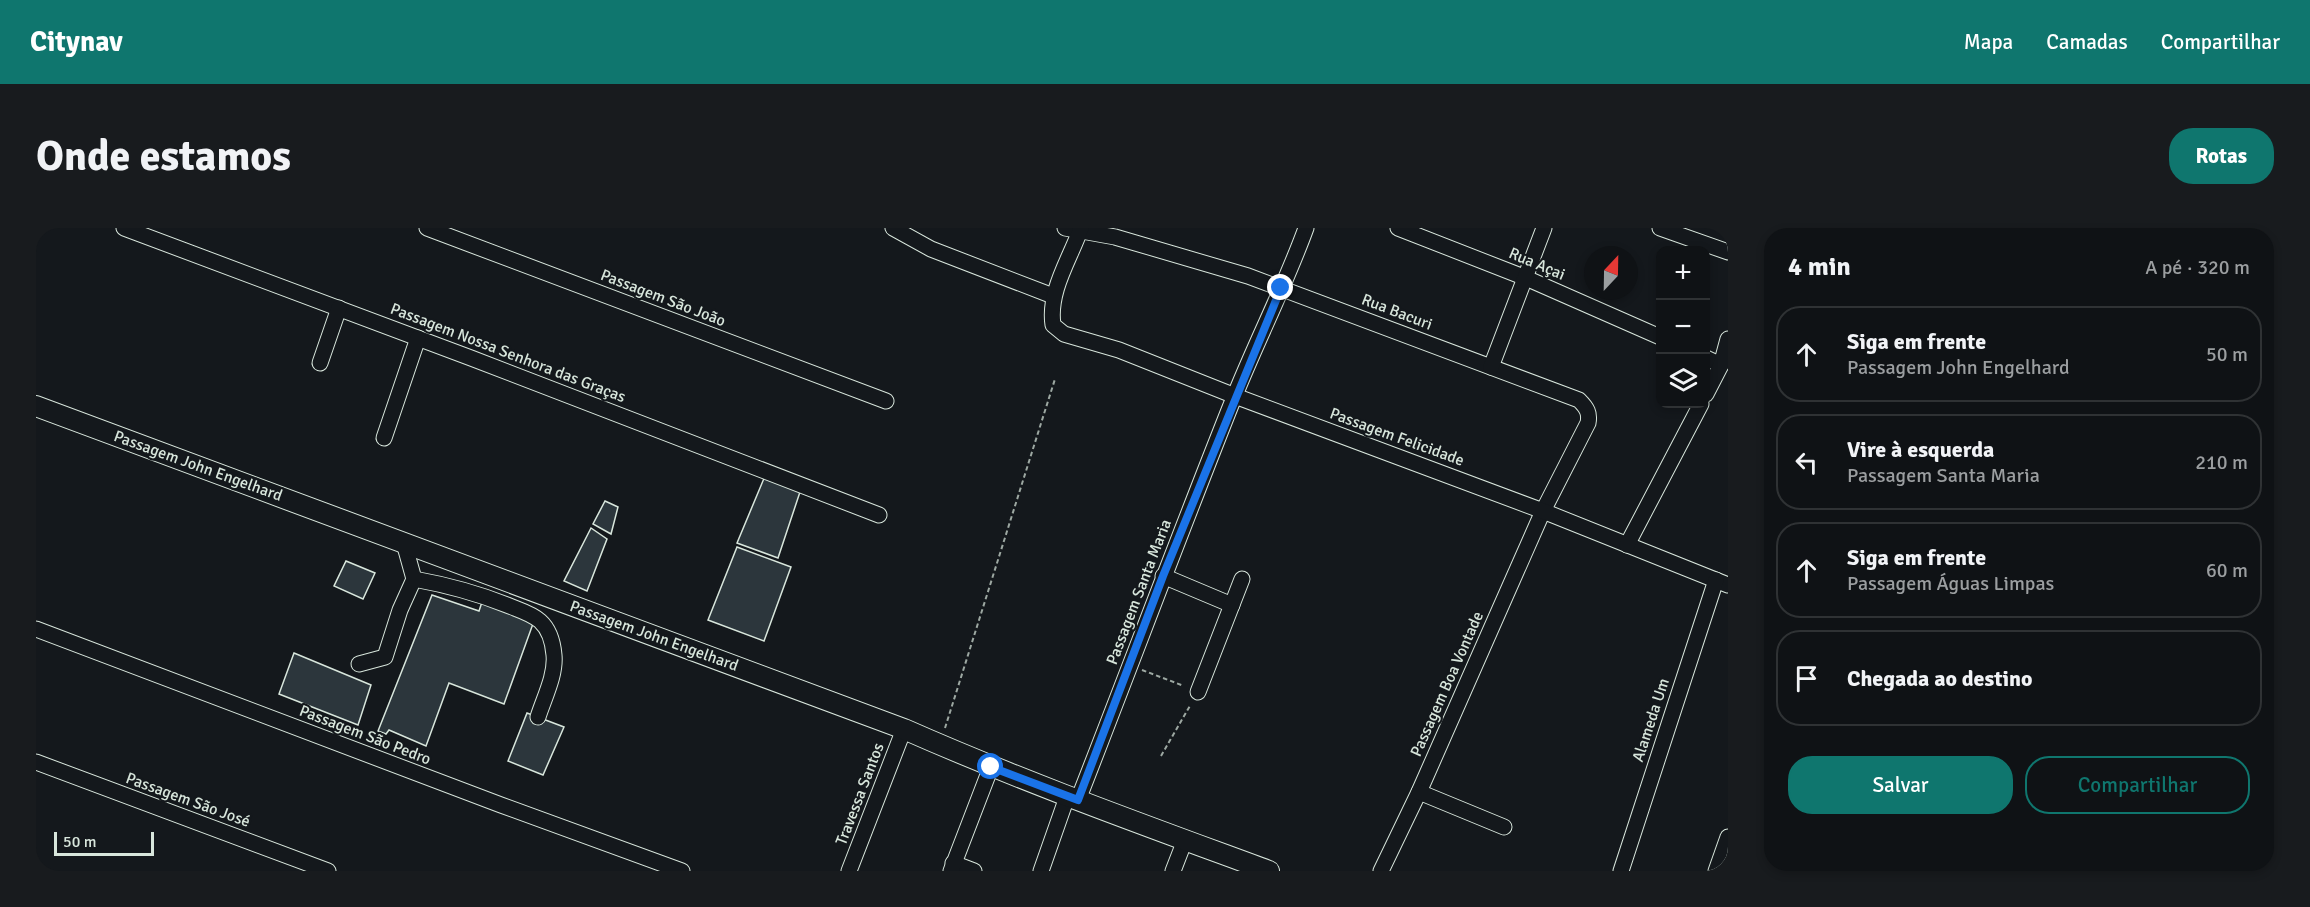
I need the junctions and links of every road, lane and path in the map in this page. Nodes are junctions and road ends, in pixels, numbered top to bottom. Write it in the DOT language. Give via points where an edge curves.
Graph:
graph roads {
  1 [pos="124,228"];
  2 [pos="427,228"];
  3 [pos="893,228"];
  4 [pos="1065,228"];
  5 [pos="1306,228"];
  6 [pos="1398,228"];
  7 [pos="1544,228"];
  8 [pos="1660,228"];
  9 [pos="1081,230"];
  10 [pos="1728,252"];
  11 [pos="1526,278"];
  12 [pos="1281,288"];
  13 [pos="1053,296"];
  14 [pos="339,308"];
  15 [pos="1656,335"];
  16 [pos="418,338"];
  17 [pos="1728,339"];
  18 [pos="1710,360"];
  19 [pos="320,363"];
  20 [pos="1721,365"];
  21 [pos="1491,367"];
  22 [pos="1055,379"];
  23 [pos="1710,386"];
  24 [pos="1235,396"];
  25 [pos="886,401"];
  26 [pos="36,406"];
  27 [pos="1699,408"];
  28 [pos="384,438"];
  29 [pos="1543,511"];
  30 [pos="879,515"];
  31 [pos="404,543"];
  32 [pos="1627,545"];
  33 [pos="1163,576"];
  34 [pos="414,579"];
  35 [pos="1242,579"];
  36 [pos="1722,582"];
  37 [pos="1232,605"];
  38 [pos="36,629"];
  39 [pos="358,664"];
  40 [pos="1131,666"];
  41 [pos="1198,692"];
  42 [pos="538,717"];
  43 [pos="904,729"];
  44 [pos="939,745"];
  45 [pos="1161,756"];
  46 [pos="36,762"];
  47 [pos="991,767"];
  48 [pos="1419,792"];
  49 [pos="1073,799"];
  50 [pos="1504,827"];
  51 [pos="1728,837"];
  52 [pos="1185,840"];
  53 [pos="952,867"];
  54 [pos="328,871"];
  55 [pos="682,871"];
  56 [pos="849,871"];
  57 [pos="974,871"];
  58 [pos="1041,871"];
  59 [pos="1173,871"];
  60 [pos="1269,871"];
  61 [pos="1381,871"];
  62 [pos="1621,871"];
  63 [pos="1716,871"];
  1 -- 14 [label="street, Passagem Nossa Senhora das Graças"];
  2 -- 25 [label="street, Passagem São João"];
  3 -- 13 [label="street" via="931,249"];
  4 -- 9 [label="street"];
  5 -- 12 [label="street, Passagem Santa Maria"];
  6 -- 11 [label="street, Rua Açai"];
  7 -- 11 [label="street"];
  8 -- 10 [label="street"];
  9 -- 12 [label="street, Rua Bacuri"];
  9 -- 13 [label="street"];
  11 -- 15 [label="street, Rua Açai"];
  11 -- 21 [label="street"];
  12 -- 21 [label="street, Rua Bacuri"];
  12 -- 24 [label="street, Passagem Santa Maria"];
  13 -- 24 [label="street, Passagem Felicidade" via="1053,325 1064,334 1119,350"];
  14 -- 16 [label="street, Passagem Nossa Senhora das Graças"];
  14 -- 19 [label="street"];
  16 -- 28 [label="street"];
  16 -- 30 [label="street, Passagem Nossa Senhora das Graças"];
  17 -- 20 [label="street"];
  18 -- 20 [label="street"];
  20 -- 23 [label="street"];
  21 -- 29 [label="street, Rua Bacuri" via="1579,400 1586,407 1588,423"];
  22 -- 44 [label="path"];
  24 -- 29 [label="street, Passagem Felicidade"];
  24 -- 33 [label="street, Passagem Santa Maria"];
  26 -- 31 [label="main road, Passagem John Engelhard"];
  27 -- 32 [label="street"];
  29 -- 32 [label="street, Passagem Felicidade"];
  29 -- 48 [label="street, Passagem Boa Vontade"];
  31 -- 34 [label="street"];
  31 -- 43 [label="main road, Passagem John Engelhard"];
  32 -- 36 [label="street, Passagem Felicidade"];
  33 -- 37 [label="street"];
  33 -- 40 [label="street, Passagem Santa Maria"];
  34 -- 39 [label="street" via="385,657"];
  34 -- 42 [label="street" via="482,595 531,614 542,623 555,656"];
  35 -- 37 [label="street"];
  36 -- 62 [label="street, Alameda Um"];
  37 -- 41 [label="street"];
  38 -- 55 [label="street, Passagem São Pedro"];
  40 -- 41 [label="path"];
  40 -- 49 [label="street, Passagem Santa Maria"];
  41 -- 45 [label="path"];
  43 -- 44 [label="main road, Passagem John Engelhard"];
  43 -- 56 [label="street, Travessa Santos"];
  44 -- 47 [label="main road, Passagem John Engelhard"];
  46 -- 54 [label="street, Passagem São José"];
  47 -- 49 [label="main road, Passagem John Engelhard"];
  47 -- 53 [label="street"];
  48 -- 50 [label="street"];
  48 -- 61 [label="street, Passagem Boa Vontade"];
  49 -- 52 [label="main road, Passagem John Engelhard"];
  49 -- 58 [label="street, Passagem Santa Maria"];
  51 -- 63 [label="street"];
  52 -- 59 [label="street"];
  52 -- 60 [label="main road, Passagem John Engelhard"];
  53 -- 57 [label="street"];
}
